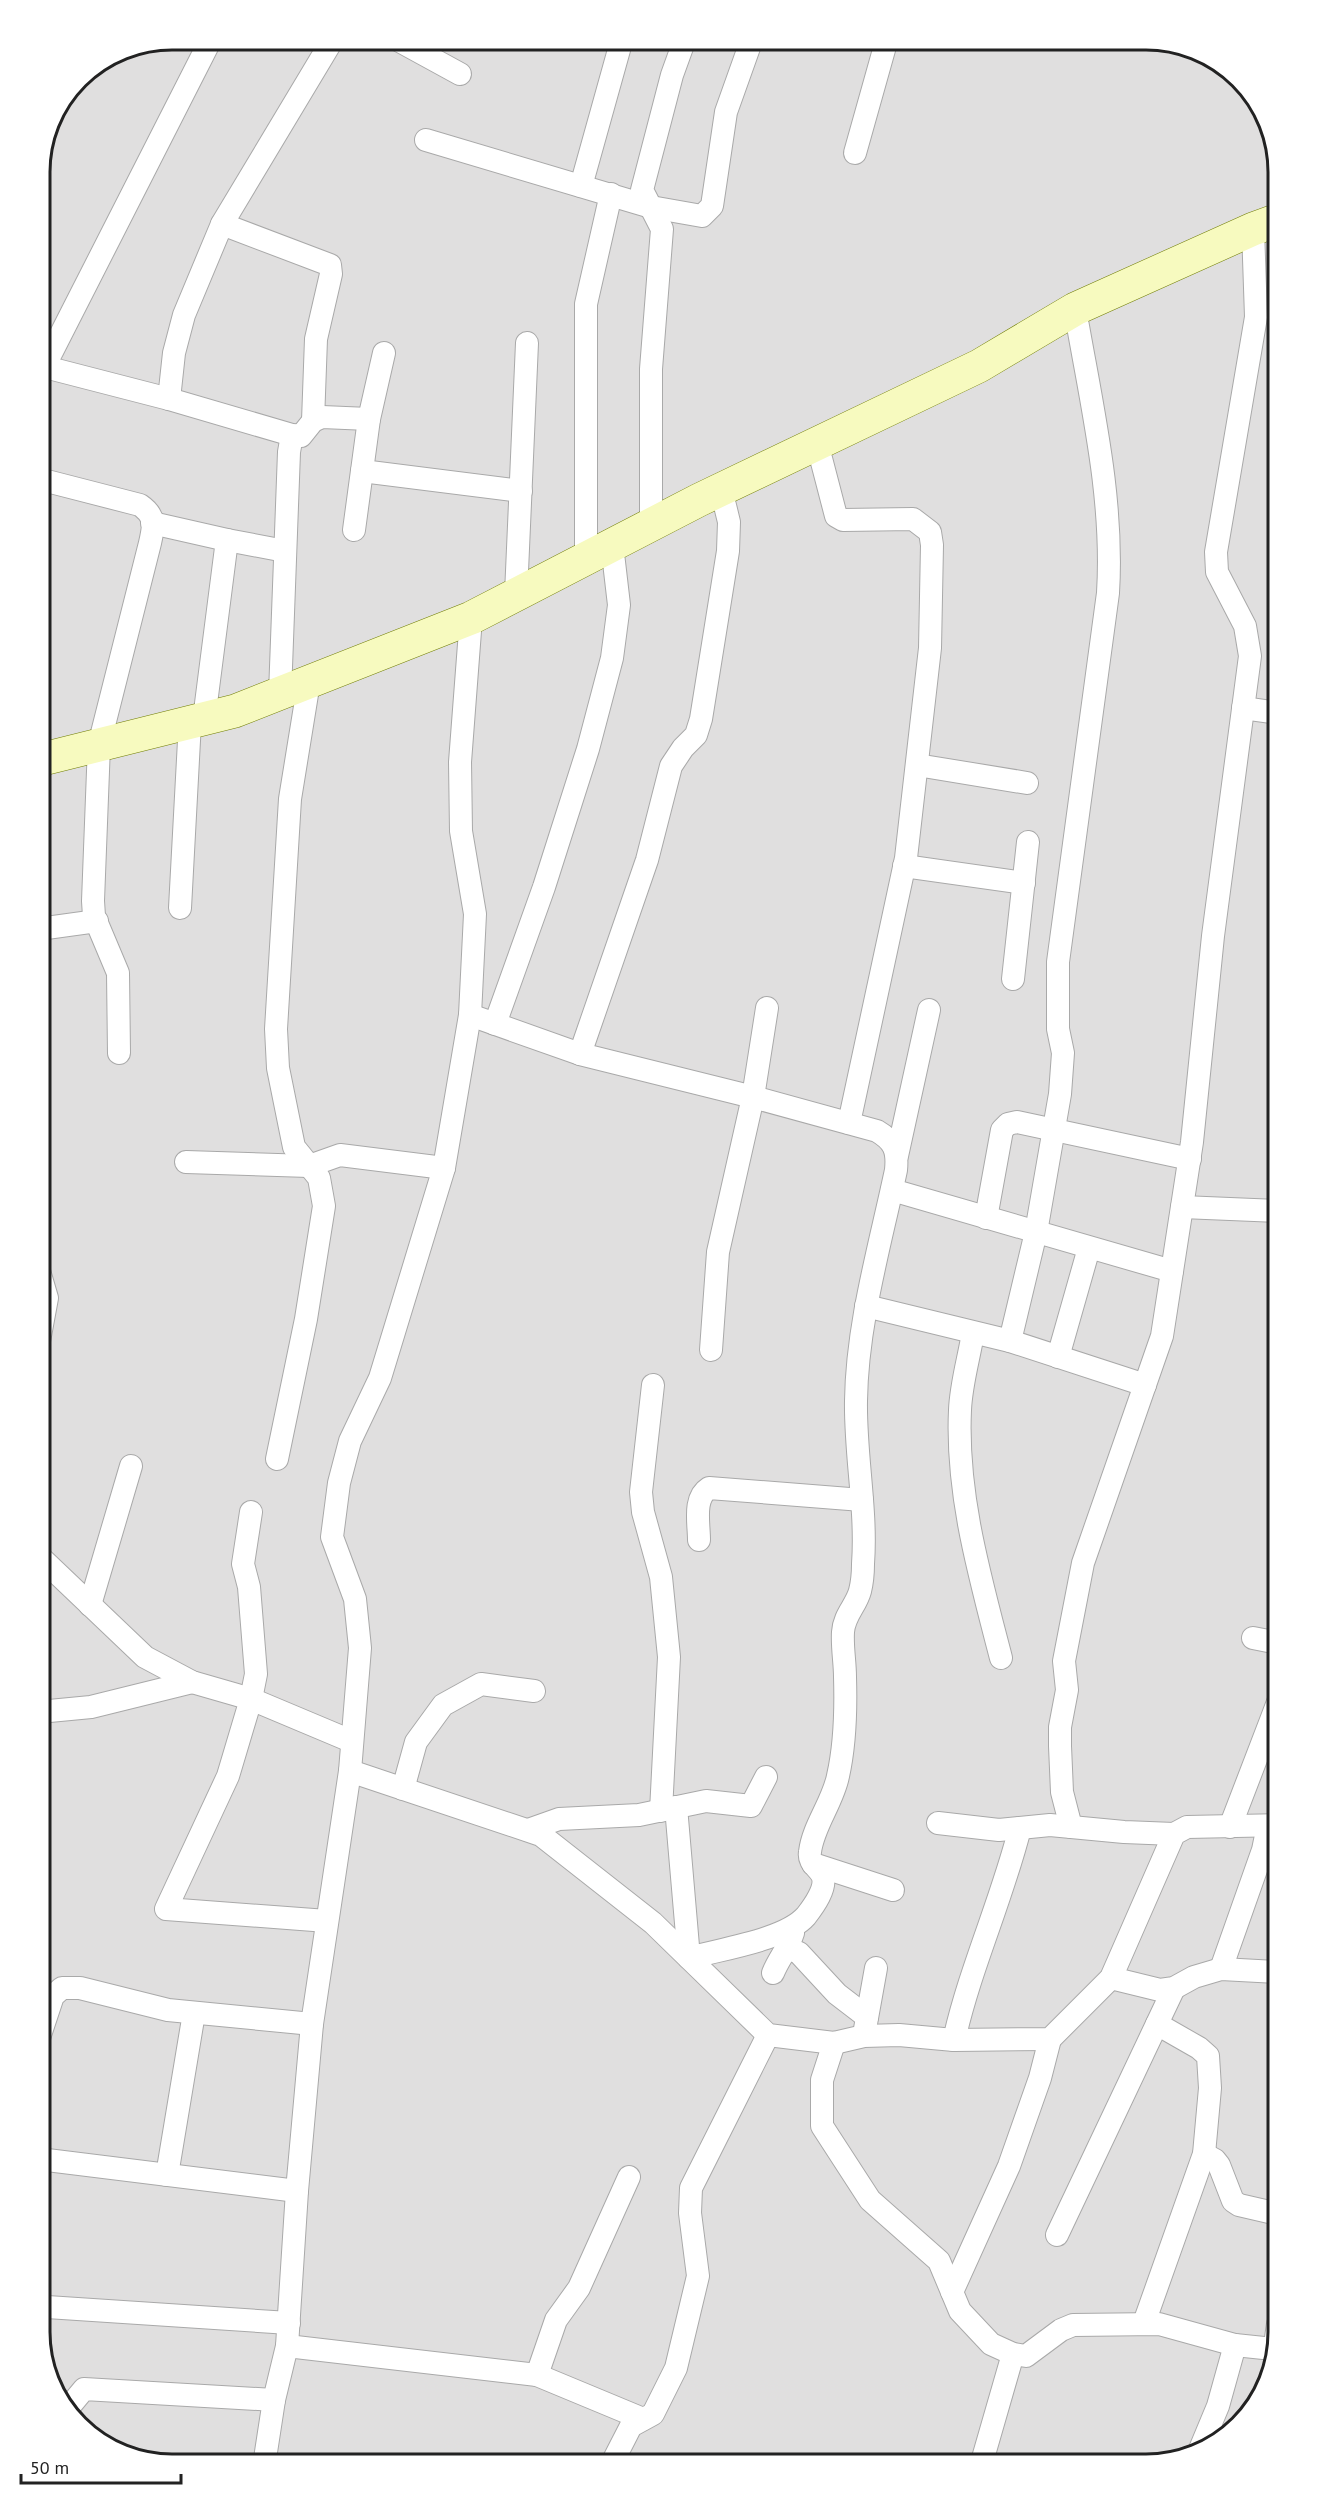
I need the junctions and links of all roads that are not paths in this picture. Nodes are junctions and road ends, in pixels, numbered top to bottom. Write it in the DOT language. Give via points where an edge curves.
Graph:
graph roads {
  1 [pos="205,50"];
  2 [pos="326,50"];
  3 [pos="416,50"];
  4 [pos="619,50"];
  5 [pos="681,50"];
  6 [pos="748,50"];
  7 [pos="883,50"];
  8 [pos="460,74"];
  9 [pos="426,140"];
  10 [pos="855,153"];
  11 [pos="581,186"];
  12 [pos="610,195"];
  13 [pos="651,207"];
  14 [pos="222,224"];
  15 [pos="1265,224"];
  16 [pos="1075,309"];
  17 [pos="527,343"];
  18 [pos="384,353"];
  19 [pos="50,356"];
  20 [pos="50,374"];
  21 [pos="169,399"];
  22 [pos="369,419"];
  23 [pos="313,421"];
  24 [pos="292,435"];
  25 [pos="817,443"];
  26 [pos="362,471"];
  27 [pos="50,482"];
  28 [pos="721,489"];
  29 [pos="521,491"];
  30 [pos="152,523"];
  31 [pos="651,525"];
  32 [pos="354,530"];
  33 [pos="227,540"];
  34 [pos="285,551"];
  35 [pos="599,551"];
  36 [pos="516,594"];
  37 [pos="471,618"];
  38 [pos="309,682"];
  39 [pos="280,694"];
  40 [pos="1243,708"];
  41 [pos="1268,712"];
  42 [pos="197,721"];
  43 [pos="99,745"];
  44 [pos="50,757"];
  45 [pos="917,765"];
  46 [pos="1027,783"];
  47 [pos="1028,842"];
  48 [pos="904,866"];
  49 [pos="1024,883"];
  50 [pos="180,908"];
  51 [pos="97,921"];
  52 [pos="50,927"];
  53 [pos="1013,979"];
  54 [pos="767,1008"];
  55 [pos="929,1010"];
  56 [pos="470,1015"];
  57 [pos="495,1024"];
  58 [pos="119,1053"];
  59 [pos="580,1054"];
  60 [pos="753,1096"];
  61 [pos="849,1123"];
  62 [pos="1053,1131"];
  63 [pos="897,1156"];
  64 [pos="1190,1159"];
  65 [pos="186,1162"];
  66 [pos="309,1166"];
  67 [pos="444,1168"];
  68 [pos="892,1190"];
  69 [pos="1182,1207"];
  70 [pos="1268,1211"];
  71 [pos="986,1218"];
  72 [pos="1036,1232"];
  73 [pos="1089,1248"];
  74 [pos="1172,1272"];
  75 [pos="866,1306"];
  76 [pos="973,1333"];
  77 [pos="1010,1341"];
  78 [pos="711,1350"];
  79 [pos="1058,1358"];
  80 [pos="653,1385"];
  81 [pos="1145,1385"];
  82 [pos="277,1459"];
  83 [pos="131,1466"];
  84 [pos="862,1500"];
  85 [pos="251,1512"];
  86 [pos="699,1540"];
  87 [pos="50,1574"];
  88 [pos="90,1605"];
  89 [pos="1253,1638"];
  90 [pos="1268,1641"];
  91 [pos="1000,1658"];
  92 [pos="192,1682"];
  93 [pos="534,1691"];
  94 [pos="251,1700"];
  95 [pos="50,1711"];
  96 [pos="1268,1728"];
  97 [pos="351,1741"];
  98 [pos="350,1771"];
  99 [pos="766,1777"];
  100 [pos="403,1789"];
  101 [pos="669,1809"];
  102 [pos="938,1823"];
  103 [pos="1268,1826"];
  104 [pos="1071,1827"];
  105 [pos="1230,1827"];
  106 [pos="1020,1828"];
  107 [pos="528,1830"];
  108 [pos="1174,1833"];
  109 [pos="1268,1838"];
  110 [pos="813,1864"];
  111 [pos="893,1890"];
  112 [pos="327,1921"];
  113 [pos="792,1937"];
  114 [pos="689,1958"];
  115 [pos="876,1968"];
  116 [pos="1221,1969"];
  117 [pos="1268,1971"];
  118 [pos="772,1972"];
  119 [pos="1111,1978"];
  120 [pos="1174,1988"];
  121 [pos="50,2005"];
  122 [pos="194,2013"];
  123 [pos="312,2024"];
  124 [pos="1157,2024"];
  125 [pos="865,2027"];
  126 [pos="768,2035"];
  127 [pos="1050,2039"];
  128 [pos="954,2040"];
  129 [pos="834,2043"];
  130 [pos="1204,2154"];
  131 [pos="50,2160"];
  132 [pos="167,2175"];
  133 [pos="628,2177"];
  134 [pos="297,2191"];
  135 [pos="1268,2212"];
  136 [pos="1057,2235"];
  137 [pos="952,2292"];
  138 [pos="50,2307"];
  139 [pos="289,2323"];
  140 [pos="1144,2324"];
  141 [pos="1235,2345"];
  142 [pos="287,2346"];
  143 [pos="1266,2348"];
  144 [pos="1013,2354"];
  145 [pos="537,2374"];
  146 [pos="274,2400"];
  147 [pos="72,2403"];
  148 [pos="643,2419"];
  149 [pos="1204,2439"];
  150 [pos="266,2454"];
  151 [pos="617,2454"];
  152 [pos="984,2454"];
  1 -- 19 [label="street"];
  2 -- 14 [label="street"];
  3 -- 8 [label="street"];
  4 -- 11 [label="street"];
  5 -- 13 [label="street" via="642,190"];
  6 -- 13 [label="street" via="726,112 712,206 702,216"];
  7 -- 10 [label="street"];
  9 -- 11 [label="street"];
  11 -- 12 [label="street"];
  12 -- 13 [label="street"];
  12 -- 35 [label="street" via="586,304"];
  13 -- 31 [label="street" via="662,229 651,369"];
  14 -- 21 [label="street" via="184,315 174,353"];
  14 -- 23 [label="street" via="330,265 316,339"];
  15 -- 16 [label="street"];
  15 -- 40 [label="street" via="1256,317 1216,552 1217,572 1249,640"];
  16 -- 25 [label="street" via="979,366"];
  16 -- 62 [label="street" via="1106,487 1110,562 1058,962 1058,1029 1063,1053"];
  17 -- 29 [label="street"];
  18 -- 22 [label="street"];
  20 -- 21 [label="street"];
  21 -- 24 [label="street"];
  22 -- 23 [label="street" via="322,417"];
  22 -- 26 [label="street"];
  23 -- 24 [label="street" via="301,436"];
  24 -- 34 [label="street"];
  25 -- 28 [label="street"];
  25 -- 45 [label="street" via="836,516 843,520 914,519 930,532 930,648"];
  26 -- 29 [label="street"];
  26 -- 32 [label="street"];
  27 -- 30 [label="street" via="140,506 150,512"];
  28 -- 31 [label="street"];
  28 -- 59 [label="street" via="729,522 728,551 701,719 696,735 671,766 647,860"];
  29 -- 36 [label="street"];
  30 -- 33 [label="street"];
  30 -- 43 [label="street"];
  31 -- 35 [label="street"];
  33 -- 34 [label="street"];
  33 -- 42 [label="street"];
  34 -- 39 [label="street"];
  35 -- 36 [label="street"];
  35 -- 57 [label="street" via="619,605 612,658 544,887"];
  36 -- 37 [label="street"];
  37 -- 38 [label="street"];
  37 -- 56 [label="street" via="460,762 462,831 476,914"];
  38 -- 39 [label="street"];
  38 -- 66 [label="street" via="290,799 276,1029 278,1068 294,1147"];
  39 -- 42 [label="street"];
  40 -- 41 [label="street"];
  40 -- 64 [label="street" via="1213,936"];
  42 -- 43 [label="street"];
  42 -- 50 [label="street"];
  43 -- 44 [label="street"];
  43 -- 51 [label="street" via="93,901"];
  45 -- 46 [label="street"];
  45 -- 48 [label="street"];
  47 -- 49 [label="street"];
  48 -- 49 [label="street"];
  48 -- 61 [label="street"];
  49 -- 53 [label="street"];
  51 -- 52 [label="street"];
  51 -- 58 [label="street" via="118,973"];
  54 -- 60 [label="street"];
  55 -- 63 [label="street"];
  56 -- 57 [label="street"];
  56 -- 67 [label="street"];
  57 -- 59 [label="street"];
  59 -- 60 [label="street"];
  60 -- 61 [label="street"];
  60 -- 78 [label="street" via="718,1252"];
  61 -- 63 [label="street" via="889,1138"];
  62 -- 64 [label="street"];
  62 -- 71 [label="street" via="1017,1122 1002,1130"];
  62 -- 72 [label="street"];
  63 -- 68 [label="street"];
  64 -- 69 [label="street"];
  65 -- 66 [label="street"];
  66 -- 67 [label="street" via="340,1155"];
  66 -- 82 [label="street" via="319,1178 324,1206"];
  67 -- 97 [label="street" via="380,1378 350,1441 339,1483 332,1537 355,1599 359,1625"];
  68 -- 71 [label="street"];
  68 -- 75 [label="street"];
  69 -- 70 [label="street"];
  69 -- 74 [label="street"];
  71 -- 72 [label="street"];
  72 -- 73 [label="street"];
  72 -- 77 [label="street"];
  73 -- 74 [label="street"];
  73 -- 79 [label="street"];
  74 -- 81 [label="street" via="1162,1336"];
  75 -- 76 [label="street"];
  75 -- 84 [label="street" via="856,1400"];
  76 -- 77 [label="street"];
  76 -- 91 [label="street" via="960,1407 963,1487"];
  77 -- 79 [label="street"];
  79 -- 81 [label="street"];
  80 -- 101 [label="street" via="641,1492 662,1586 669,1657"];
  81 -- 104 [label="street" via="1083,1563 1064,1661 1067,1690 1060,1746 1062,1792"];
  83 -- 88 [label="street"];
  84 -- 86 [label="street" via="709,1488 699,1501"];
  84 -- 110 [label="street" via="860,1591 844,1621 842,1756 838,1779 812,1841 809,1855"];
  85 -- 94 [label="street" via="243,1563 249,1587 256,1674"];
  87 -- 88 [label="street"];
  88 -- 92 [label="street" via="145,1658"];
  89 -- 90 [label="street"];
  92 -- 94 [label="street"];
  92 -- 95 [label="street" via="92,1707"];
  93 -- 100 [label="street" via="481,1684 443,1705 416,1742"];
  94 -- 97 [label="street"];
  94 -- 112 [label="street" via="228,1776 166,1909"];
  96 -- 105 [label="street"];
  97 -- 98 [label="street"];
  98 -- 100 [label="street"];
  98 -- 112 [label="street"];
  99 -- 101 [label="street" via="751,1806 706,1801"];
  100 -- 107 [label="street"];
  101 -- 107 [label="street" via="639,1815 559,1819"];
  101 -- 114 [label="street"];
  102 -- 106 [label="street" via="999,1830"];
  103 -- 105 [label="street"];
  104 -- 106 [label="street"];
  104 -- 108 [label="street"];
  105 -- 108 [label="street" via="1187,1827"];
  106 -- 128 [label="street"];
  107 -- 114 [label="street" via="541,1835 653,1923"];
  108 -- 119 [label="street"];
  109 -- 116 [label="street"];
  110 -- 111 [label="street"];
  110 -- 113 [label="street" via="823,1876 820,1894"];
  112 -- 123 [label="street"];
  113 -- 114 [label="street" via="786,1932"];
  113 -- 118 [label="street"];
  113 -- 125 [label="street" via="799,1953"];
  114 -- 126 [label="street"];
  115 -- 125 [label="street"];
  116 -- 117 [label="street"];
  116 -- 120 [label="street"];
  119 -- 120 [label="street" via="1160,1990"];
  119 -- 127 [label="street"];
  120 -- 124 [label="street"];
  121 -- 122 [label="street" via="62,1988 80,1988"];
  122 -- 123 [label="street"];
  122 -- 132 [label="street"];
  123 -- 134 [label="street"];
  124 -- 130 [label="street" via="1208,2056 1210,2088"];
  124 -- 136 [label="street"];
  125 -- 128 [label="street" via="899,2035"];
  125 -- 129 [label="street"];
  126 -- 129 [label="street"];
  126 -- 148 [label="street" via="691,2188 698,2276 675,2368 653,2414"];
  127 -- 128 [label="street"];
  127 -- 137 [label="street" via="1009,2166"];
  129 -- 137 [label="street" via="822,2080 822,2126 870,2200 939,2261"];
  130 -- 135 [label="street" via="1219,2165 1233,2201"];
  130 -- 140 [label="street"];
  131 -- 132 [label="street"];
  132 -- 134 [label="street"];
  133 -- 145 [label="street" via="579,2288 556,2320"];
  134 -- 139 [label="street"];
  137 -- 144 [label="street" via="960,2312 991,2343"];
  138 -- 139 [label="street"];
  139 -- 142 [label="street"];
  140 -- 141 [label="street" via="1159,2324"];
  140 -- 144 [label="street" via="1073,2325 1026,2356"];
  141 -- 143 [label="street"];
  141 -- 149 [label="street"];
  142 -- 145 [label="street"];
  142 -- 146 [label="street"];
  144 -- 152 [label="street"];
  145 -- 148 [label="street"];
  146 -- 147 [label="street" via="84,2389"];
  146 -- 150 [label="street"];
  148 -- 151 [label="street" via="631,2426"];
}
